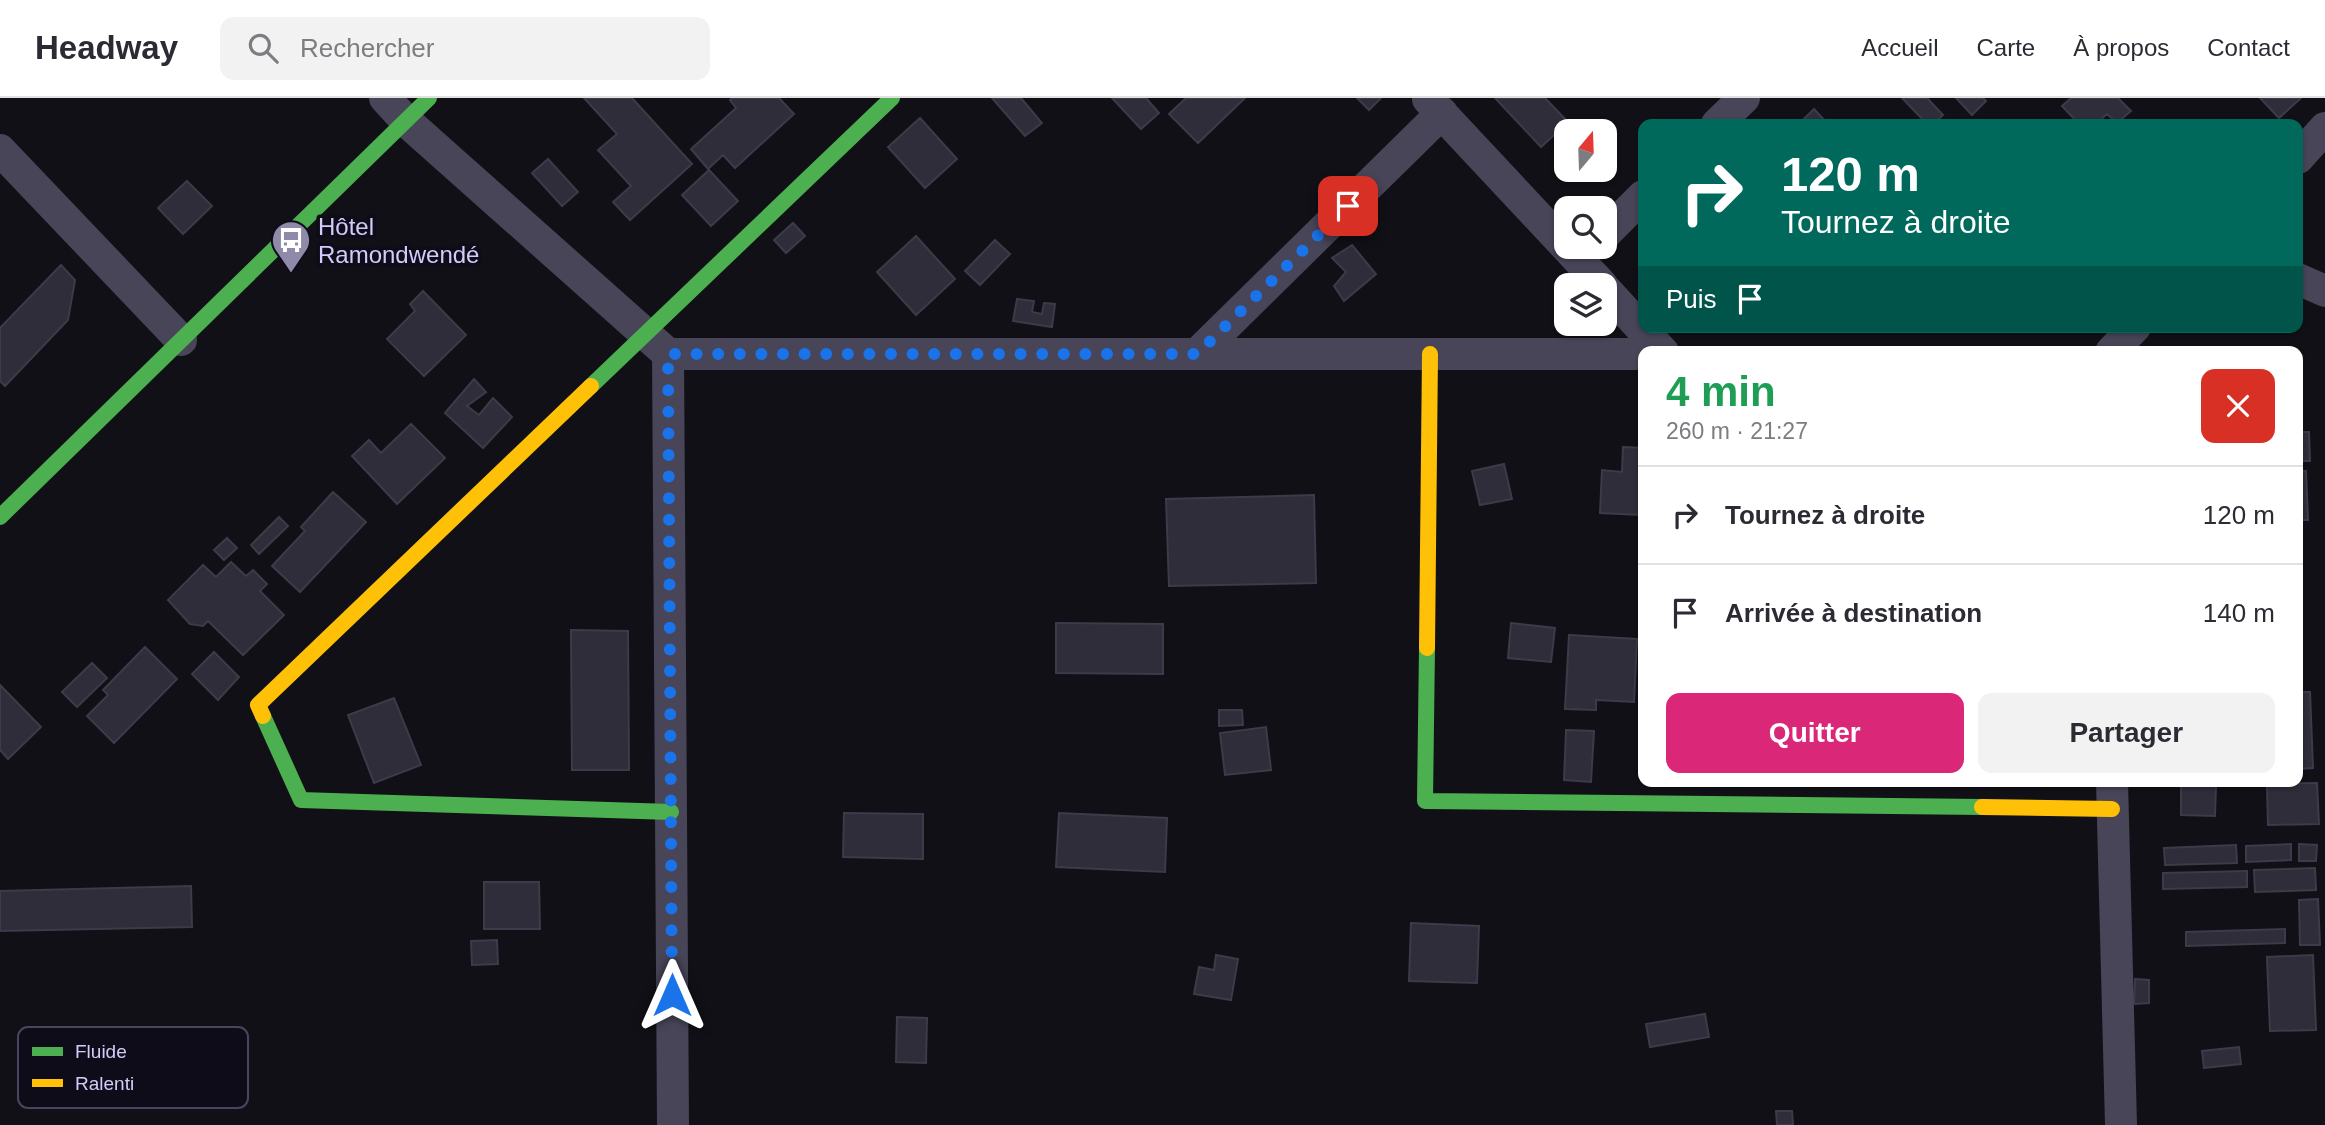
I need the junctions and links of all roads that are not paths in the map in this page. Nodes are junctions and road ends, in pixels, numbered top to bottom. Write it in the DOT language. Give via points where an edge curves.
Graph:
graph roads {
  1 [pos="385,98"];
  2 [pos="429,98"];
  3 [pos="892,98"];
  4 [pos="1744,98"];
  5 [pos="1434,106"];
  6 [pos="1722,119"];
  7 [pos="406,121"];
  8 [pos="2325,128"];
  9 [pos="0,150"];
  10 [pos="2303,152"];
  11 [pos="1638,202"];
  12 [pos="1617,222"];
  13 [pos="1554,223"];
  14 [pos="2303,281"];
  15 [pos="2325,291"];
  16 [pos="1617,302"];
  17 [pos="1638,325"];
  18 [pos="1645,333"];
  19 [pos="2129,333"];
  20 [pos="181,340"];
  21 [pos="657,344"];
  22 [pos="1657,346"];
  23 [pos="2116,346"];
  24 [pos="1197,354"];
  25 [pos="1430,354"];
  26 [pos="1638,354"];
  27 [pos="0,517"];
  28 [pos="2112,796"];
  29 [pos="671,812"];
  30 [pos="673,1125"];
  31 [pos="2122,1125"];
  1 -- 7 [label="street"];
  2 -- 7 [label="street"];
  3 -- 21 [label="street"];
  4 -- 6 [label="street"];
  5 -- 13 [label="street"];
  5 -- 24 [label="street"];
  7 -- 20 [label="street"];
  7 -- 21 [label="street"];
  8 -- 10 [label="street"];
  9 -- 20 [label="street"];
  11 -- 12 [label="street"];
  14 -- 15 [label="street"];
  16 -- 17 [label="street"];
  18 -- 22 [label="street"];
  19 -- 23 [label="street"];
  20 -- 27 [label="street"];
  21 -- 24 [label="street"];
  21 -- 29 [label="street"];
  21 -- 29 [label="street" via="258,705 301,800"];
  24 -- 25 [label="street"];
  25 -- 26 [label="street"];
  25 -- 28 [label="street" via="1426,801"];
  28 -- 31 [label="street"];
  29 -- 30 [label="street"];
}
